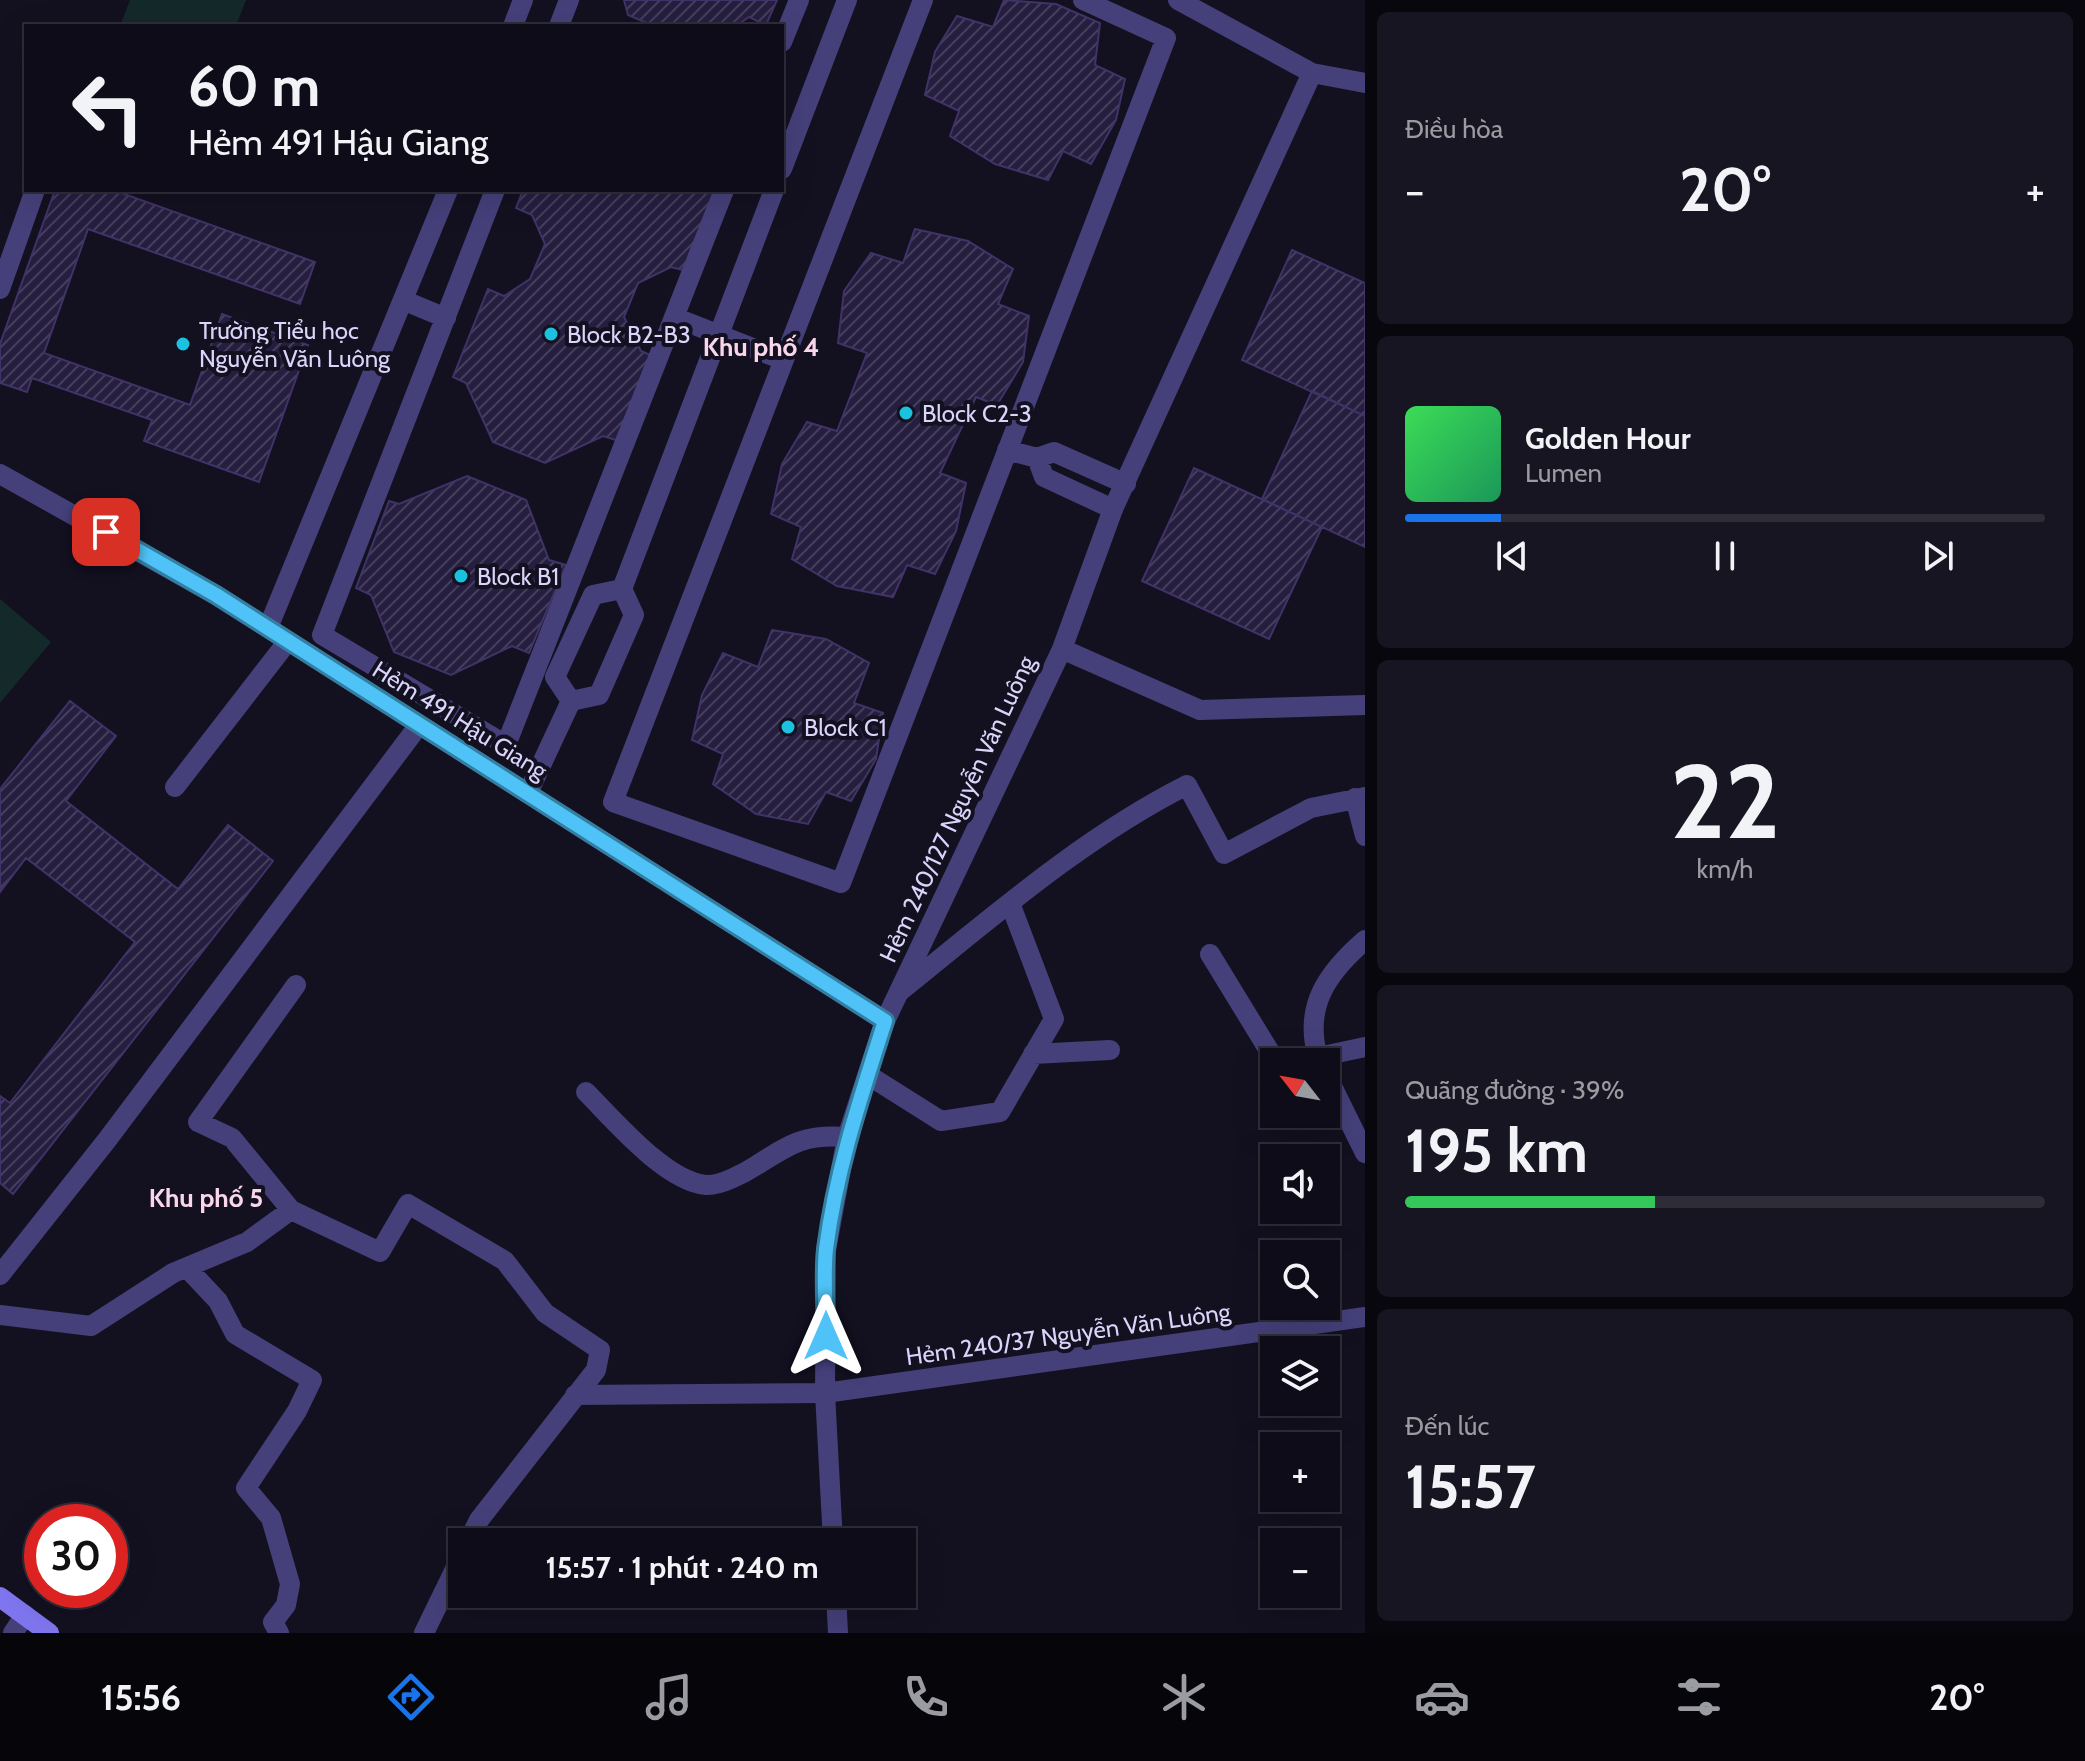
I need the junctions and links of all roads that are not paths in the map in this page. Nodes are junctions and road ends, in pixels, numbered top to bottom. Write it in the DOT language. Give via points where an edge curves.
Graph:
graph roads {
  1 [pos="523,0"];
  2 [pos="569,0"];
  3 [pos="799,0"];
  4 [pos="847,0"];
  5 [pos="923,0"];
  6 [pos="1083,0"];
  7 [pos="1178,0"];
  8 [pos="514,24"];
  9 [pos="560,24"];
  10 [pos="784,37"];
  11 [pos="1312,73"];
  12 [pos="1365,83"];
  13 [pos="784,164"];
  14 [pos="34,192"];
  15 [pos="447,192"];
  16 [pos="494,192"];
  17 [pos="723,192"];
  18 [pos="773,192"];
  19 [pos="0,289"];
  20 [pos="405,301"];
  21 [pos="674,317"];
  22 [pos="446,318"];
  23 [pos="718,334"];
  24 [pos="783,360"];
  25 [pos="1007,450"];
  26 [pos="1037,458"];
  27 [pos="0,474"];
  28 [pos="1126,484"];
  29 [pos="1113,509"];
  30 [pos="622,589"];
  31 [pos="268,628"];
  32 [pos="288,641"];
  33 [pos="1062,649"];
  34 [pos="571,701"];
  35 [pos="1365,705"];
  36 [pos="419,725"];
  37 [pos="175,787"];
  38 [pos="528,793"];
  39 [pos="1360,798"];
  40 [pos="1365,836"];
  41 [pos="1010,903"];
  42 [pos="1365,940"];
  43 [pos="1210,954"];
  44 [pos="296,985"];
  45 [pos="899,992"];
  46 [pos="885,1021"];
  47 [pos="1365,1047"];
  48 [pos="1267,1048"];
  49 [pos="1315,1048"];
  50 [pos="1110,1050"];
  51 [pos="1033,1054"];
  52 [pos="1340,1056"];
  53 [pos="868,1075"];
  54 [pos="586,1092"];
  55 [pos="1340,1105"];
  56 [pos="847,1137"];
  57 [pos="1365,1153"];
  58 [pos="291,1210"];
  59 [pos="187,1268"];
  60 [pos="0,1275"];
  61 [pos="0,1315"];
  62 [pos="1365,1317"];
  63 [pos="825,1393"];
  64 [pos="575,1395"];
  65 [pos="475,1528"];
  66 [pos="832,1528"];
  67 [pos="448,1584"];
  68 [pos="0,1597"];
  69 [pos="837,1608"];
  70 [pos="25,1615"];
  71 [pos="13,1633"];
  72 [pos="49,1633"];
  73 [pos="279,1633"];
  74 [pos="424,1633"];
  75 [pos="838,1633"];
  1 -- 8 [label="street"];
  2 -- 9 [label="street"];
  3 -- 10 [label="street"];
  4 -- 13 [label="street"];
  5 -- 24 [label="street"];
  6 -- 25 [label="street" via="1166,38"];
  7 -- 11 [label="street"];
  11 -- 12 [label="street"];
  11 -- 28 [label="street, Hẻm 240/127 Nguyễn Văn Luông"];
  14 -- 19 [label="street"];
  15 -- 20 [label="street"];
  16 -- 22 [label="street"];
  17 -- 21 [label="street"];
  18 -- 23 [label="street"];
  20 -- 22 [label="street"];
  20 -- 31 [label="street"];
  21 -- 22 [label="street" via="506,745 322,635"];
  21 -- 23 [label="street"];
  23 -- 24 [label="street"];
  23 -- 30 [label="street"];
  24 -- 25 [label="street" via="613,802 841,883"];
  25 -- 26 [label="street"];
  26 -- 28 [label="street" via="1054,452"];
  26 -- 29 [label="street" via="1044,477"];
  27 -- 31 [label="street, Hẻm 491 Hậu Giang"];
  28 -- 29 [label="street, Hẻm 240/127 Nguyễn Văn Luông"];
  29 -- 33 [label="street, Hẻm 240/127 Nguyễn Văn Luông"];
  30 -- 34 [label="street" via="634,615 605,682 599,695"];
  30 -- 34 [label="street" via="593,595 555,677"];
  31 -- 32 [label="street, Hẻm 491 Hậu Giang"];
  32 -- 36 [label="street, Hẻm 491 Hậu Giang"];
  32 -- 37 [label="street"];
  33 -- 35 [label="street" via="1200,710"];
  33 -- 45 [label="street, Hẻm 240/127 Nguyễn Văn Luông"];
  34 -- 38 [label="street"];
  36 -- 38 [label="street, Hẻm 491 Hậu Giang"];
  36 -- 60 [label="street"];
  38 -- 46 [label="street, Hẻm 491 Hậu Giang"];
  39 -- 40 [label="street"];
  39 -- 41 [label="street, Hẻm 240/127 Nguyễn Văn Luông" via="1311,808 1224,854 1187,785 1148,805"];
  41 -- 45 [label="street, Hẻm 240/127 Nguyễn Văn Luông"];
  41 -- 51 [label="street" via="1054,1019"];
  42 -- 49 [label="street" via="1336,965 1320,995 1311,1035"];
  43 -- 48 [label="street"];
  44 -- 58 [label="street" via="198,1122 232,1138"];
  45 -- 46 [label="street, Hẻm 240/127 Nguyễn Văn Luông"];
  46 -- 53 [label="street"];
  47 -- 52 [label="street"];
  50 -- 51 [label="street"];
  51 -- 53 [label="street" via="1000,1112 941,1121"];
  53 -- 56 [label="street"];
  54 -- 56 [label="street" via="675,1173 707,1185 745,1173 815,1135"];
  55 -- 57 [label="street"];
  56 -- 63 [label="street" via="826,1250"];
  58 -- 59 [label="street" via="247,1242"];
  58 -- 64 [label="street" via="380,1252 408,1204 505,1261 545,1313 600,1350 596,1370"];
  59 -- 61 [label="street" via="91,1326"];
  59 -- 73 [label="street" via="218,1301 235,1334 312,1380 246,1488 271,1518 290,1584 286,1605 273,1622"];
  62 -- 63 [label="street, Hẻm 240/37 Nguyễn Văn Luông"];
  63 -- 64 [label="street, Hẻm 240/37 Nguyễn Văn Luông"];
  63 -- 66 [label="street"];
  64 -- 65 [label="street"];
  67 -- 74 [label="street"];
  68 -- 70 [label="main road"];
  69 -- 75 [label="street"];
  70 -- 71 [label="street"];
  70 -- 72 [label="main road"];
}
